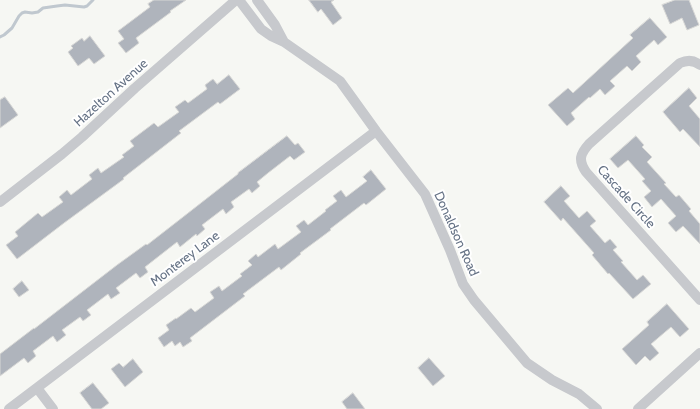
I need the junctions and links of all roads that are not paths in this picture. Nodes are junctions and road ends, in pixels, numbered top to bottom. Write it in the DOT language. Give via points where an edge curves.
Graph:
graph roads {
  1 [pos="236,0"];
  2 [pos="239,0"];
  3 [pos="257,0"];
  4 [pos="284,42"];
  5 [pos="700,65"];
  6 [pos="376,131"];
  7 [pos="0,202"];
  8 [pos="700,300"];
  9 [pos="700,353"];
  10 [pos="37,388"];
  11 [pos="9,409"];
  12 [pos="53,409"];
  13 [pos="597,409"];
  14 [pos="638,409"];
  1 -- 7 [label="street, Hazelton Avenue" via="72,146"];
  2 -- 4 [label="street, Donaldson Road" via="261,29"];
  3 -- 4 [label="street, Donaldson Road"];
  4 -- 6 [label="street, Donaldson Road" via="340,81"];
  5 -- 8 [label="street, Cascade Circle" via="690,61 680,63 589,144 580,156 586,172"];
  6 -- 10 [label="street, Monterey Lane"];
  6 -- 13 [label="street, Donaldson Road" via="425,194 463,284 474,300 527,363 579,394"];
  9 -- 14 [label="street"];
  10 -- 11 [label="street, Monterey Lane"];
  10 -- 12 [label="street"];
}
